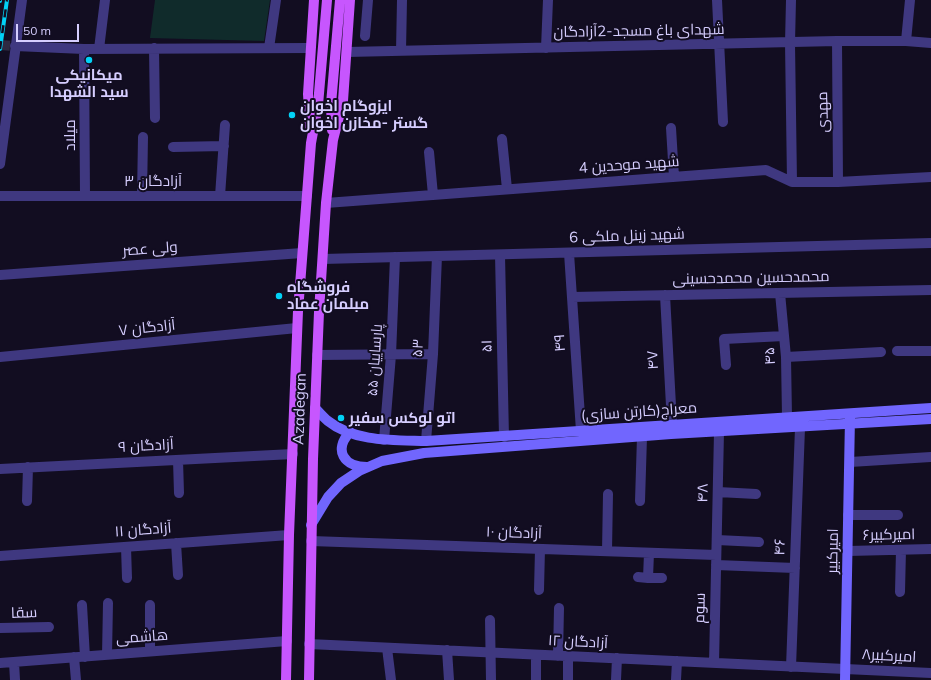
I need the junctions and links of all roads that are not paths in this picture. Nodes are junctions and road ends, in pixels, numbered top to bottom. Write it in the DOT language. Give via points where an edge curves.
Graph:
graph roads {
  1 [pos="22,0"];
  2 [pos="105,0"];
  3 [pos="276,0"];
  4 [pos="314,0"];
  5 [pos="327,0"];
  6 [pos="340,0"];
  7 [pos="350,0"];
  8 [pos="368,0"];
  9 [pos="402,0"];
  10 [pos="548,0"];
  11 [pos="717,0"];
  12 [pos="791,0"];
  13 [pos="910,0"];
  14 [pos="349,24"];
  15 [pos="366,24"];
  16 [pos="365,36"];
  17 [pos="906,40"];
  18 [pos="837,41"];
  19 [pos="790,43"];
  20 [pos="720,44"];
  21 [pos="931,44"];
  22 [pos="15,46"];
  23 [pos="154,48"];
  24 [pos="269,48"];
  25 [pos="310,48"];
  26 [pos="546,48"];
  27 [pos="84,49"];
  28 [pos="99,49"];
  29 [pos="400,51"];
  30 [pos="347,52"];
  31 [pos="155,118"];
  32 [pos="723,122"];
  33 [pos="225,125"];
  34 [pos="671,128"];
  35 [pos="143,136"];
  36 [pos="502,138"];
  37 [pos="333,140"];
  38 [pos="311,143"];
  39 [pos="224,146"];
  40 [pos="173,147"];
  41 [pos="428,152"];
  42 [pos="0,164"];
  43 [pos="674,177"];
  44 [pos="931,177"];
  45 [pos="792,182"];
  46 [pos="838,182"];
  47 [pos="507,189"];
  48 [pos="433,195"];
  49 [pos="0,196"];
  50 [pos="85,196"];
  51 [pos="142,196"];
  52 [pos="220,196"];
  53 [pos="307,196"];
  54 [pos="326,202"];
  55 [pos="931,243"];
  56 [pos="302,253"];
  57 [pos="569,253"];
  58 [pos="500,255"];
  59 [pos="437,256"];
  60 [pos="395,257"];
  61 [pos="323,259"];
  62 [pos="0,275"];
  63 [pos="931,290"];
  64 [pos="780,293"];
  65 [pos="665,295"];
  66 [pos="572,297"];
  67 [pos="297,328"];
  68 [pos="784,336"];
  69 [pos="897,351"];
  70 [pos="931,351"];
  71 [pos="881,352"];
  72 [pos="391,354"];
  73 [pos="433,354"];
  74 [pos="317,355"];
  75 [pos="0,357"];
  76 [pos="786,357"];
  77 [pos="726,365"];
  78 [pos="315,408"];
  79 [pos="931,408"];
  80 [pos="787,417"];
  81 [pos="850,418"];
  82 [pos="931,419"];
  83 [pos="672,424"];
  84 [pos="800,428"];
  85 [pos="350,432"];
  86 [pos="581,432"];
  87 [pos="719,432"];
  88 [pos="504,437"];
  89 [pos="642,437"];
  90 [pos="384,440"];
  91 [pos="426,441"];
  92 [pos="293,454"];
  93 [pos="931,457"];
  94 [pos="178,460"];
  95 [pos="850,462"];
  96 [pos="367,467"];
  97 [pos="28,468"];
  98 [pos="0,469"];
  99 [pos="718,492"];
  100 [pos="179,493"];
  101 [pos="608,494"];
  102 [pos="756,494"];
  103 [pos="27,501"];
  104 [pos="640,501"];
  105 [pos="848,515"];
  106 [pos="898,515"];
  107 [pos="312,525"];
  108 [pos="289,535"];
  109 [pos="717,540"];
  110 [pos="311,541"];
  111 [pos="759,542"];
  112 [pos="176,543"];
  113 [pos="126,547"];
  114 [pos="540,549"];
  115 [pos="931,549"];
  116 [pos="900,550"];
  117 [pos="607,551"];
  118 [pos="848,551"];
  119 [pos="649,553"];
  120 [pos="0,556"];
  121 [pos="716,560"];
  122 [pos="795,568"];
  123 [pos="178,574"];
  124 [pos="127,578"];
  125 [pos="662,578"];
  126 [pos="539,590"];
  127 [pos="900,592"];
  128 [pos="108,603"];
  129 [pos="82,605"];
  130 [pos="150,605"];
  131 [pos="560,608"];
  132 [pos="490,620"];
  133 [pos="49,627"];
  134 [pos="0,628"];
  135 [pos="287,640"];
  136 [pos="309,644"];
  137 [pos="387,648"];
  138 [pos="447,650"];
  139 [pos="150,651"];
  140 [pos="491,652"];
  141 [pos="536,654"];
  142 [pos="107,655"];
  143 [pos="563,656"];
  144 [pos="79,657"];
  145 [pos="617,658"];
  146 [pos="677,661"];
  147 [pos="14,662"];
  148 [pos="0,663"];
  149 [pos="714,663"];
  150 [pos="791,667"];
  151 [pos="845,669"];
  152 [pos="931,673"];
  153 [pos="902,676"];
  154 [pos="15,680"];
  155 [pos="76,680"];
  156 [pos="286,680"];
  157 [pos="309,680"];
  158 [pos="391,680"];
  159 [pos="449,680"];
  160 [pos="491,680"];
  161 [pos="536,680"];
  162 [pos="568,680"];
  163 [pos="616,680"];
  164 [pos="676,680"];
  165 [pos="845,680"];
  1 -- 22 [label="street"];
  2 -- 28 [label="street"];
  3 -- 24 [label="street"];
  4 -- 25 [label="main road"];
  5 -- 38 [label="main road" via="318,105"];
  6 -- 37 [label="main road" via="331,104"];
  7 -- 14 [label="main road"];
  8 -- 15 [label="street"];
  9 -- 29 [label="street"];
  10 -- 26 [label="street"];
  11 -- 20 [label="street"];
  12 -- 19 [label="street"];
  13 -- 17 [label="street"];
  14 -- 15 [label="street"];
  14 -- 30 [label="main road"];
  15 -- 16 [label="street"];
  17 -- 18 [label="street, شهدای‌ باغ مسجد-2آزادگان"];
  17 -- 21 [label="street, شهدای‌ باغ مسجد-2آزادگان"];
  18 -- 19 [label="street, شهدای‌ باغ مسجد-2آزادگان"];
  18 -- 46 [label="street, مهدی"];
  19 -- 20 [label="street, شهدای‌ باغ مسجد-2آزادگان"];
  19 -- 45 [label="street"];
  20 -- 26 [label="street, شهدای‌ باغ مسجد-2آزادگان"];
  20 -- 32 [label="street"];
  22 -- 27 [label="street"];
  22 -- 42 [label="street"];
  23 -- 24 [label="street"];
  23 -- 28 [label="street"];
  23 -- 31 [label="street"];
  24 -- 25 [label="street"];
  25 -- 38 [label="main road" via="308,94"];
  26 -- 29 [label="street, شهدای‌ باغ مسجد-2آزادگان"];
  27 -- 28 [label="street"];
  27 -- 50 [label="street, میلاد"];
  29 -- 30 [label="street, شهدای‌ باغ مسجد-2آزادگان"];
  30 -- 37 [label="main road" via="343,101"];
  33 -- 39 [label="street"];
  34 -- 43 [label="street"];
  35 -- 51 [label="street"];
  36 -- 47 [label="street"];
  37 -- 54 [label="main road, Azadegan"];
  38 -- 53 [label="main road, Azadegan"];
  39 -- 40 [label="street"];
  39 -- 52 [label="street"];
  41 -- 48 [label="street"];
  43 -- 45 [label="street, 4 شهید موحدین" via="766,170"];
  43 -- 47 [label="street, 4 شهید موحدین"];
  44 -- 46 [label="street, 4 شهید موحدین"];
  45 -- 46 [label="street, 4 شهید موحدین"];
  47 -- 48 [label="street, 4 شهید موحدین"];
  48 -- 54 [label="street, 4 شهید موحدین"];
  49 -- 50 [label="street, ۳ آزادگان"];
  50 -- 51 [label="street, ۳ آزادگان"];
  51 -- 52 [label="street, ۳ آزادگان"];
  52 -- 53 [label="street, ۳ آزادگان"];
  53 -- 56 [label="main road, Azadegan"];
  54 -- 61 [label="main road, Azadegan"];
  55 -- 57 [label="street, 6 شهید زینل ملکی"];
  56 -- 62 [label="street, ولی عصر"];
  56 -- 67 [label="main road, Azadegan"];
  57 -- 58 [label="street, 6 شهید زینل ملکی"];
  57 -- 66 [label="street, ۴۹"];
  58 -- 59 [label="street, 6 شهید زینل ملکی"];
  58 -- 88 [label="street, ۵۱"];
  59 -- 60 [label="street, 6 شهید زینل ملکی"];
  59 -- 73 [label="street, ۵۳"];
  60 -- 61 [label="street, 6 شهید زینل ملکی"];
  60 -- 72 [label="street, پارساییان ۵۵"];
  61 -- 74 [label="main road, Azadegan"];
  63 -- 64 [label="street, محمدحسین محمدحسینی"];
  64 -- 65 [label="street, محمدحسین محمدحسینی"];
  64 -- 68 [label="street, ۴۵"];
  65 -- 66 [label="street, محمدحسین محمدحسینی"];
  65 -- 83 [label="street, ۴۷"];
  66 -- 86 [label="street, ۴۹"];
  67 -- 75 [label="street, ۷ آزادگان"];
  67 -- 92 [label="main road, Azadegan"];
  68 -- 76 [label="street, ۴۵"];
  68 -- 77 [label="street" via="724,339"];
  69 -- 70 [label="street"];
  71 -- 76 [label="street"];
  72 -- 73 [label="street"];
  72 -- 74 [label="street"];
  72 -- 90 [label="street, پارساییان ۵۵"];
  73 -- 91 [label="street, ۵۳"];
  74 -- 78 [label="main road, Azadegan"];
  76 -- 80 [label="street, ۴۵"];
  78 -- 85 [label="street, معراج(کارتن سازی)" via="328,421"];
  78 -- 107 [label="main road, Azadegan"];
  79 -- 81 [label="street, معراج(کارتن سازی)"];
  80 -- 81 [label="street, معراج(کارتن سازی)"];
  80 -- 83 [label="street, معراج(کارتن سازی)"];
  81 -- 82 [label="street, معراج(کارتن سازی)"];
  81 -- 84 [label="street, معراج(کارتن سازی)"];
  81 -- 95 [label="street, امیرکبیر"];
  83 -- 86 [label="street, معراج(کارتن سازی)"];
  84 -- 87 [label="street, معراج(کارتن سازی)"];
  84 -- 122 [label="street, ۴۶"];
  85 -- 90 [label="street, معراج(کارتن سازی)"];
  85 -- 96 [label="street" via="343,440 344,457 358,467"];
  86 -- 88 [label="street, معراج(کارتن سازی)"];
  87 -- 89 [label="street, معراج(کارتن سازی)"];
  87 -- 99 [label="street, ۴۸"];
  88 -- 91 [label="street, معراج(کارتن سازی)"];
  89 -- 96 [label="street, معراج(کارتن سازی)" via="424,453 382,461"];
  89 -- 104 [label="street"];
  90 -- 91 [label="street, معراج(کارتن سازی)"];
  92 -- 94 [label="street, ۹ آزادگان"];
  92 -- 108 [label="main road, Azadegan"];
  93 -- 95 [label="street"];
  94 -- 97 [label="street, ۹ آزادگان"];
  94 -- 100 [label="street"];
  95 -- 105 [label="street, امیرکبیر"];
  96 -- 107 [label="street, معراج(کارتن سازی)" via="341,483 328,497"];
  97 -- 98 [label="street, ۹ آزادگان"];
  97 -- 103 [label="street"];
  99 -- 102 [label="street"];
  99 -- 109 [label="street, ۴۸"];
  101 -- 117 [label="street"];
  105 -- 106 [label="street"];
  105 -- 118 [label="street, امیرکبیر"];
  107 -- 110 [label="main road, Azadegan"];
  108 -- 112 [label="street, ۱۱ آزادگان"];
  108 -- 135 [label="main road, Azadegan"];
  109 -- 111 [label="street"];
  109 -- 121 [label="street, ۴۸"];
  110 -- 114 [label="street, ۱۰ آزادگان"];
  110 -- 136 [label="main road, Azadegan"];
  112 -- 113 [label="street, ۱۱ آزادگان"];
  112 -- 123 [label="street"];
  113 -- 120 [label="street, ۱۱ آزادگان"];
  113 -- 124 [label="street"];
  114 -- 117 [label="street, ۱۰ آزادگان"];
  114 -- 126 [label="street"];
  115 -- 116 [label="street, امیرکبیر۶"];
  116 -- 118 [label="street, امیرکبیر۶"];
  116 -- 127 [label="street"];
  117 -- 119 [label="street, ۱۰ آزادگان"];
  118 -- 151 [label="street, امیرکبیر"];
  119 -- 121 [label="street, ۱۰ آزادگان"];
  119 -- 125 [label="street" via="643,577"];
  121 -- 122 [label="street, ۱۰ آزادگان"];
  121 -- 149 [label="street, سوم"];
  122 -- 150 [label="street, ۴۶"];
  128 -- 142 [label="street"];
  129 -- 144 [label="street"];
  130 -- 139 [label="street"];
  131 -- 143 [label="street"];
  132 -- 140 [label="street"];
  133 -- 134 [label="street, سقا"];
  135 -- 139 [label="street, هاشمی"];
  135 -- 156 [label="main road, Azadegan"];
  136 -- 137 [label="street, ۱۲ آزادگان"];
  136 -- 157 [label="main road, Azadegan"];
  137 -- 138 [label="street, ۱۲ آزادگان"];
  137 -- 158 [label="street"];
  138 -- 140 [label="street, ۱۲ آزادگان"];
  138 -- 159 [label="street"];
  139 -- 142 [label="street, هاشمی"];
  140 -- 141 [label="street, ۱۲ آزادگان"];
  140 -- 160 [label="street"];
  141 -- 143 [label="street, ۱۲ آزادگان"];
  141 -- 161 [label="street"];
  142 -- 144 [label="street, هاشمی"];
  143 -- 145 [label="street, ۱۲ آزادگان"];
  143 -- 162 [label="street"];
  144 -- 147 [label="street, هاشمی"];
  144 -- 155 [label="street"];
  145 -- 146 [label="street, ۱۲ آزادگان"];
  145 -- 163 [label="street"];
  146 -- 149 [label="street, ۱۲ آزادگان"];
  146 -- 164 [label="street"];
  147 -- 148 [label="street, هاشمی"];
  147 -- 154 [label="street"];
  149 -- 150 [label="street, ۱۲ آزادگان"];
  150 -- 151 [label="street, ۱۲ آزادگان"];
  151 -- 153 [label="street, امیرکبیر۸"];
  151 -- 165 [label="street, امیرکبیر"];
  152 -- 153 [label="street, امیرکبیر۸"];
}
